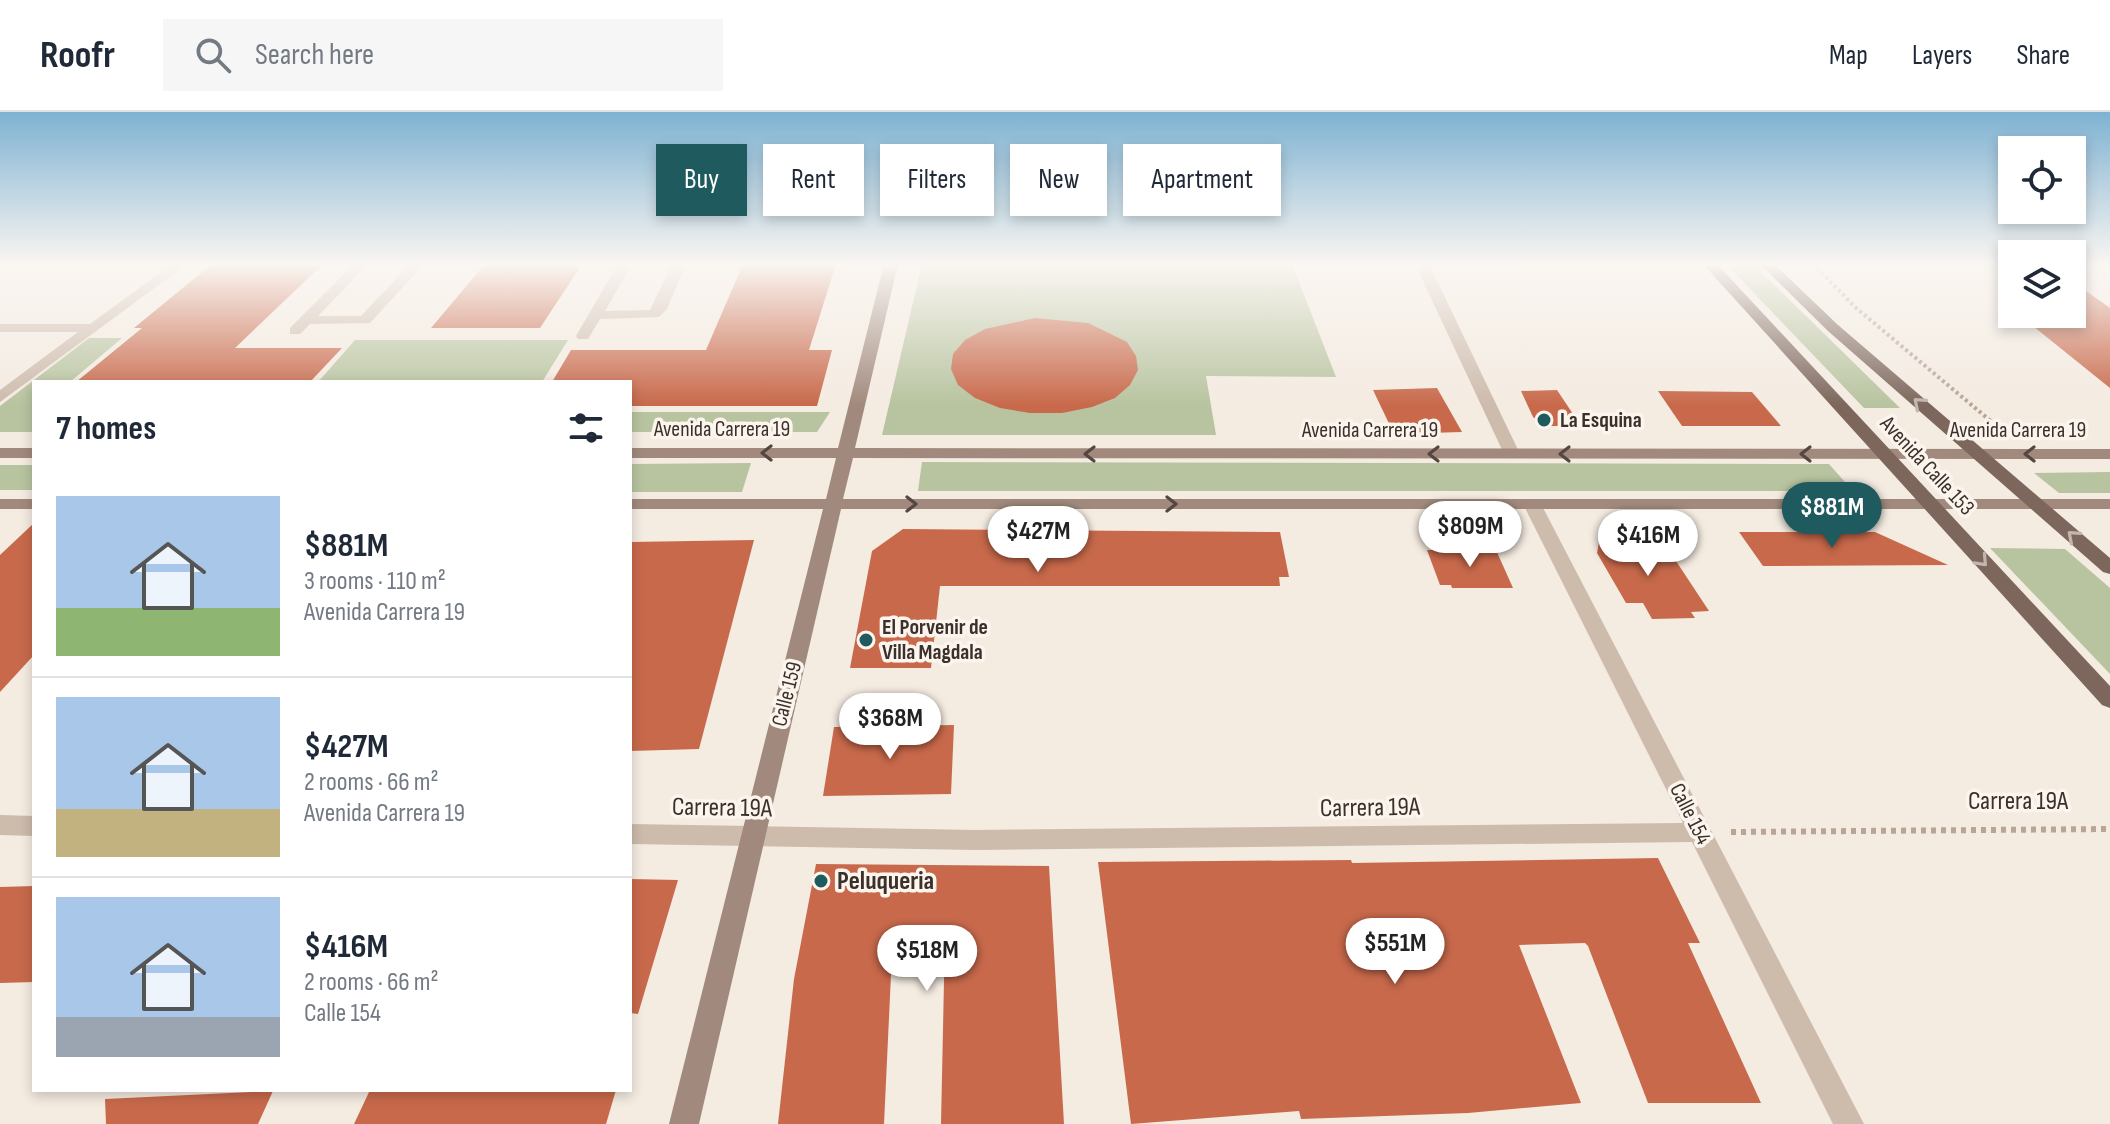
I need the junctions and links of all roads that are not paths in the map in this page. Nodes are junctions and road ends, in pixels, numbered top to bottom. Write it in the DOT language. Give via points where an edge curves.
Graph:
graph roads {
  1 [pos="116,311"];
  2 [pos="315,311"];
  3 [pos="373,311"];
  4 [pos="597,311"];
  5 [pos="657,311"];
  6 [pos="880,311"];
  7 [pos="1444,311"];
  8 [pos="1753,311"];
  9 [pos="1816,311"];
  10 [pos="595,315"];
  11 [pos="307,320"];
  12 [pos="0,328"];
  13 [pos="93,328"];
  14 [pos="295,331"];
  15 [pos="583,336"];
  16 [pos="0,397"];
  17 [pos="0,453"];
  18 [pos="32,453"];
  19 [pos="632,453"];
  20 [pos="845,453"];
  21 [pos="1512,454"];
  22 [pos="1884,454"];
  23 [pos="1978,454"];
  24 [pos="2110,454"];
  25 [pos="0,504"];
  26 [pos="32,504"];
  27 [pos="632,504"];
  28 [pos="833,504"];
  29 [pos="1532,504"];
  30 [pos="1930,504"];
  31 [pos="2035,504"];
  32 [pos="2110,504"];
  33 [pos="2110,568"];
  34 [pos="2110,700"];
  35 [pos="0,825"];
  36 [pos="32,826"];
  37 [pos="1700,832"];
  38 [pos="632,834"];
  39 [pos="753,836"];
  40 [pos="684,1124"];
  41 [pos="1849,1124"];
  1 -- 13 [label="street"];
  2 -- 11 [label="street"];
  3 -- 11 [label="street" via="365,320"];
  4 -- 10 [label="street"];
  5 -- 10 [label="street"];
  6 -- 20 [label="main road, Calle 159"];
  7 -- 21 [label="street"];
  8 -- 22 [label="main road, Avenida Calle 153"];
  23 -- 9 [label="main road, Avenida Calle 153, one-way"];
  10 -- 15 [label="street"];
  11 -- 14 [label="street"];
  12 -- 13 [label="street"];
  13 -- 16 [label="street"];
  17 -- 18 [label="main road"];
  20 -- 19 [label="main road, Avenida Carrera 19, one-way"];
  21 -- 20 [label="main road, Avenida Carrera 19, one-way"];
  20 -- 28 [label="main road, Calle 159"];
  22 -- 21 [label="main road, Avenida Carrera 19, one-way"];
  22 -- 23 [label="main road, Avenida Carrera 19"];
  22 -- 30 [label="main road, Avenida Calle 153"];
  24 -- 23 [label="main road, Avenida Carrera 19, one-way"];
  23 -- 31 [label="main road, Avenida Calle 153"];
  25 -- 26 [label="main road"];
  27 -- 28 [label="main road"];
  28 -- 29 [label="main road, one-way"];
  28 -- 39 [label="main road, Calle 159"];
  29 -- 30 [label="main road"];
  29 -- 37 [label="street, Calle 154"];
  30 -- 31 [label="main road"];
  30 -- 34 [label="main road, Avenida Calle 153, one-way"];
  31 -- 32 [label="main road"];
  33 -- 31 [label="main road, Avenida Calle 153, one-way"];
  35 -- 36 [label="street"];
  37 -- 39 [label="street, Carrera 19A" via="992,840"];
  37 -- 41 [label="street, Calle 154"];
  38 -- 39 [label="street, Carrera 19A"];
  39 -- 40 [label="main road, Calle 159"];
}
